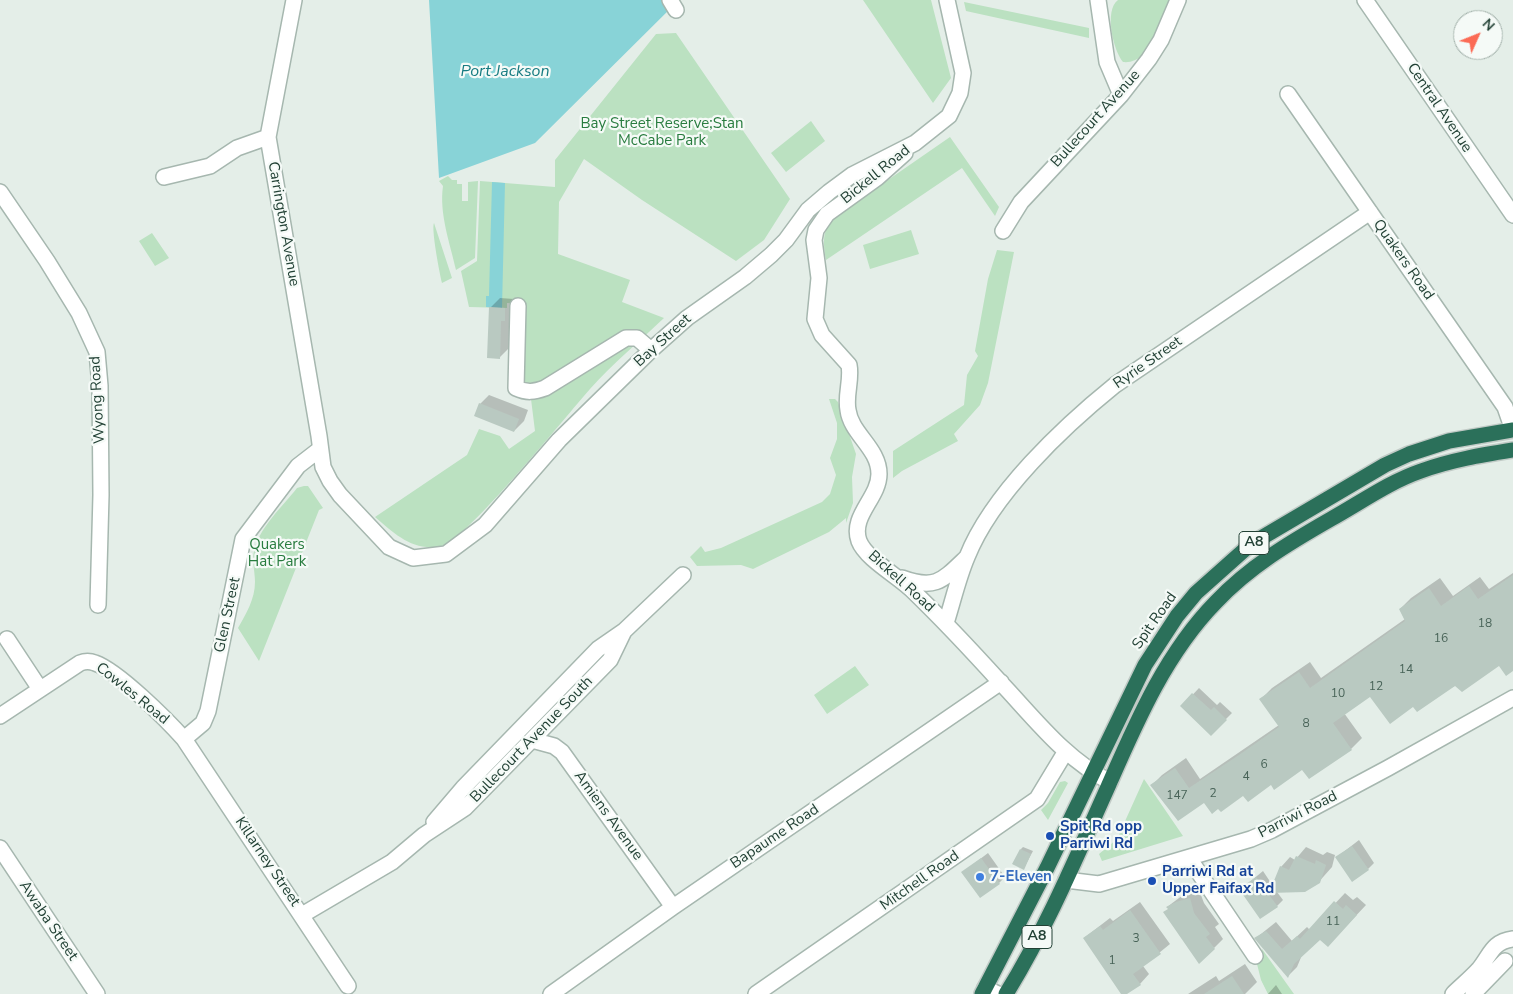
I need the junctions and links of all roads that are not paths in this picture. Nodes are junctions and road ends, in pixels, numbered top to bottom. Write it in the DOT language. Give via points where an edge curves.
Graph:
graph roads {
  1 [pos="294,0"];
  2 [pos="947,0"];
  3 [pos="1098,0"];
  4 [pos="1178,0"];
  5 [pos="1365,0"];
  6 [pos="1288,94"];
  7 [pos="1121,95"];
  8 [pos="268,137"];
  9 [pos="915,143"];
  10 [pos="164,177"];
  11 [pos="0,192"];
  12 [pos="1370,212"];
  13 [pos="1513,215"];
  14 [pos="1002,231"];
  15 [pos="518,306"];
  16 [pos="651,350"];
  17 [pos="1513,430"];
  18 [pos="320,449"];
  19 [pos="1513,450"];
  20 [pos="967,557"];
  21 [pos="683,575"];
  22 [pos="898,576"];
  23 [pos="98,605"];
  24 [pos="946,623"];
  25 [pos="624,631"];
  26 [pos="7,639"];
  27 [pos="1001,682"];
  28 [pos="40,688"];
  29 [pos="1513,698"];
  30 [pos="0,716"];
  31 [pos="184,739"];
  32 [pos="532,740"];
  33 [pos="1066,751"];
  34 [pos="1092,773"];
  35 [pos="1110,782"];
  36 [pos="424,835"];
  37 [pos="0,848"];
  38 [pos="1189,858"];
  39 [pos="1066,880"];
  40 [pos="673,907"];
  41 [pos="302,915"];
  42 [pos="1513,938"];
  43 [pos="1255,956"];
  44 [pos="1505,961"];
  45 [pos="348,986"];
  46 [pos="776,988"];
  47 [pos="988,992"];
  48 [pos="97,994"];
  49 [pos="551,994"];
  50 [pos="756,994"];
  51 [pos="1006,994"];
  52 [pos="1453,994"];
  53 [pos="1473,994"];
  1 -- 8 [label="street, Carrington Avenue"];
  2 -- 9 [label="street, Bay Street" via="963,73 960,93 949,116"];
  3 -- 7 [label="street" via="1107,62"];
  4 -- 7 [label="street, Bullecourt Avenue" via="1157,46"];
  5 -- 13 [label="street, Central Avenue"];
  6 -- 12 [label="street, Quakers Road"];
  7 -- 14 [label="street, Bullecourt Avenue" via="1021,202"];
  8 -- 10 [label="street" via="237,148 210,166"];
  8 -- 18 [label="street, Carrington Avenue"];
  9 -- 16 [label="street, Bay Street" via="852,175 829,192 808,210 772,255 687,318"];
  9 -- 22 [label="street, Bickell Road" via="877,178 827,214 816,230 814,240 819,278 815,319 822,335 849,365 848,410 878,465 878,485 863,513 857,533 866,552"];
  11 -- 23 [label="street, Wyong Road" via="79,313 97,352 101,475"];
  12 -- 17 [label="street, Quakers Road" via="1505,407"];
  12 -- 20 [label="street, Ryrie Street" via="1115,385 1088,408 1014,484"];
  15 -- 16 [label="street" via="516,388 523,391 545,388 626,338 637,338"];
  16 -- 18 [label="street, Bay Street" via="559,440 485,525 446,554 413,558 389,547 330,481 322,467"];
  17 -- 34 [label="highway, Spit Road / A8" via="1449,441 1409,454 1308,509 1233,559 1196,593 1163,635"];
  18 -- 31 [label="street, Glen Street" via="298,466 243,539 208,711 203,723"];
  19 -- 35 [label="highway, A8" via="1462,458 1392,484 1278,550 1239,579 1215,602 1180,645 1138,718"];
  20 -- 22 [label="street, Ryrie Street" via="942,580 932,584"];
  20 -- 24 [label="street, Ryrie Street"];
  21 -- 25 [label="street, Bullecourt Avenue South"];
  22 -- 24 [label="street, Bickell Road"];
  24 -- 27 [label="street, Bickell Road"];
  25 -- 32 [label="street, Bullecourt Avenue South" via="610,660"];
  25 -- 36 [label="street, Bullecourt Avenue South" via="598,649 463,788"];
  26 -- 28 [label="street"];
  27 -- 33 [label="street, Bickell Road"];
  27 -- 40 [label="street, Bapaume Road"];
  28 -- 30 [label="street, Cowles Road"];
  28 -- 31 [label="street, Cowles Road" via="80,663 97,663 152,707"];
  29 -- 38 [label="street, Parriwi Road" via="1272,830"];
  31 -- 41 [label="street, Killarney Street"];
  32 -- 36 [label="street, Bullecourt Avenue South" via="465,808"];
  32 -- 40 [label="street, Amiens Avenue" via="554,746 562,752"];
  33 -- 34 [label="street, Bickell Road"];
  33 -- 46 [label="street, Mitchell Road" via="1037,799"];
  34 -- 35 [label="street, Bickell Road"];
  34 -- 47 [label="highway, Spit Road / A8"];
  35 -- 39 [label="highway, A8"];
  36 -- 41 [label="street, Bullecourt Avenue South" via="392,862"];
  37 -- 48 [label="street, Awaba Street"];
  38 -- 39 [label="street, Parriwi Road" via="1099,884"];
  38 -- 43 [label="street"];
  39 -- 51 [label="highway, A8"];
  40 -- 49 [label="street, Bapaume Road"];
  41 -- 45 [label="street, Killarney Street"];
  42 -- 52 [label="street" via="1502,940 1491,950 1479,968"];
  44 -- 53 [label="street"];
  46 -- 50 [label="street, Mitchell Road"];
}
